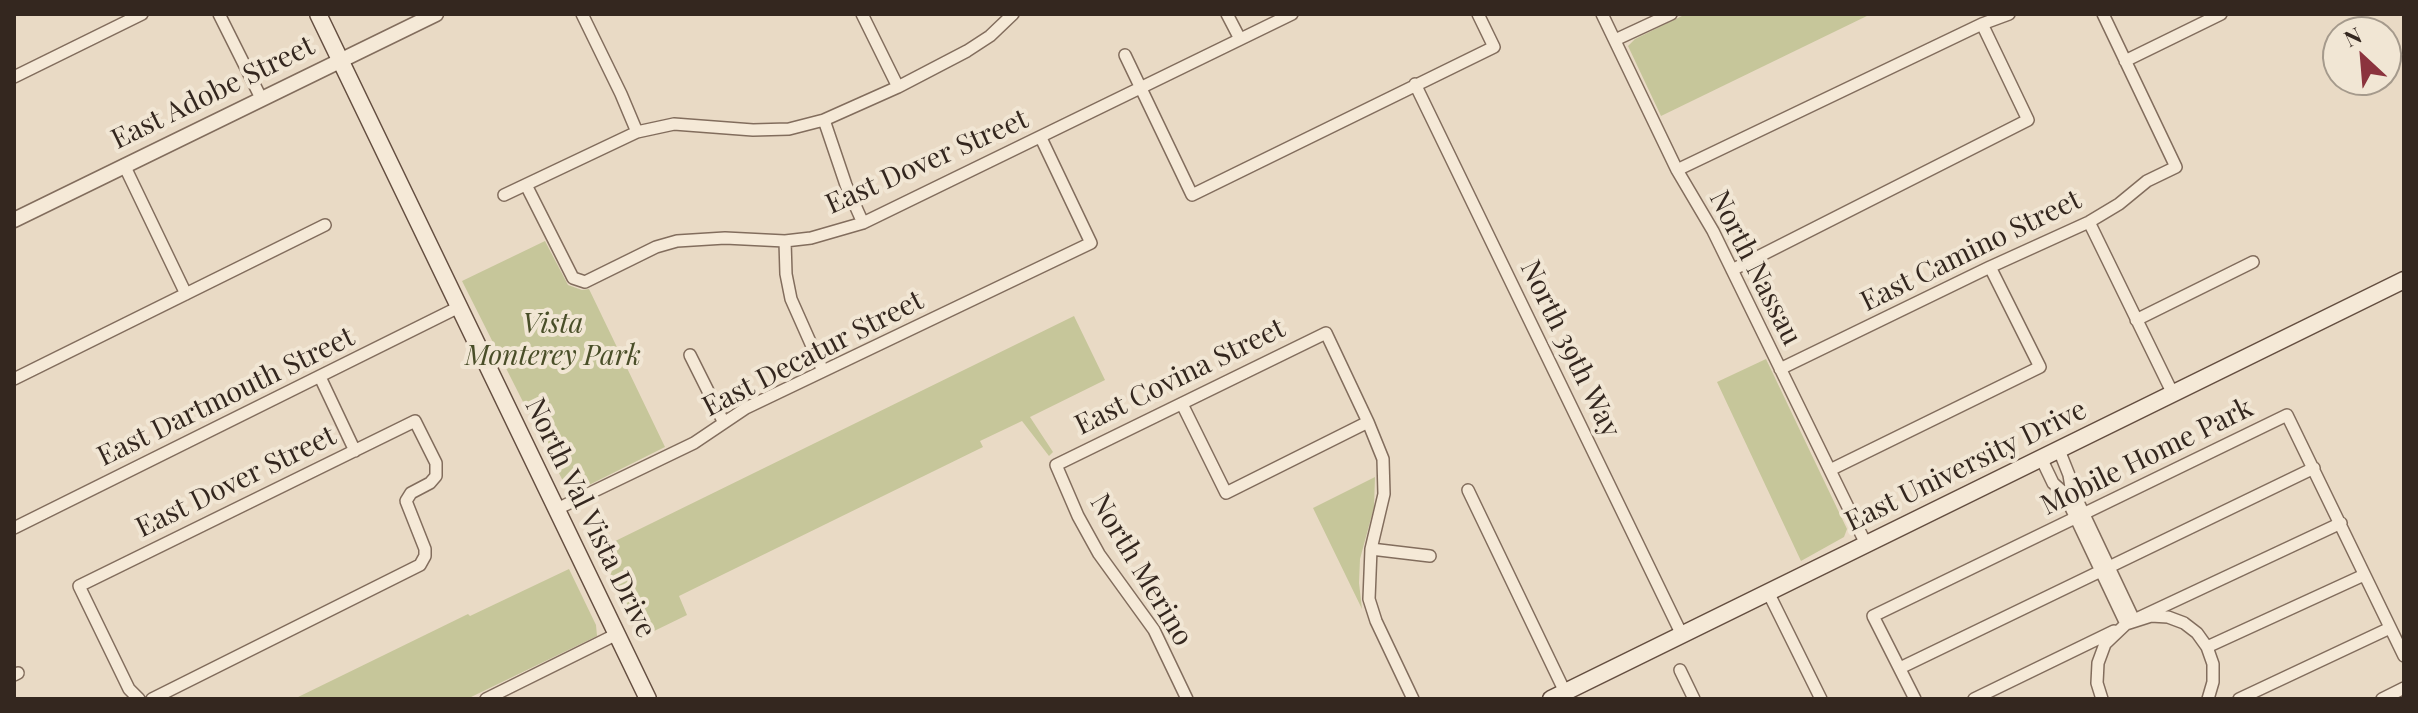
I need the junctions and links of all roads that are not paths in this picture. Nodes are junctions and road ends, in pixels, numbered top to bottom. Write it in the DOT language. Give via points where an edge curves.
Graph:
graph roads {
  1 [pos="142,14"];
  2 [pos="219,14"];
  3 [pos="318,14"];
  4 [pos="436,14"];
  5 [pos="582,14"];
  6 [pos="862,14"];
  7 [pos="1013,14"];
  8 [pos="1227,14"];
  9 [pos="1292,14"];
  10 [pos="1478,14"];
  11 [pos="1602,14"];
  12 [pos="1671,14"];
  13 [pos="2009,14"];
  14 [pos="2103,14"];
  15 [pos="2221,14"];
  16 [pos="1982,24"];
  17 [pos="1240,39"];
  18 [pos="1615,40"];
  19 [pos="1125,55"];
  20 [pos="340,60"];
  21 [pos="2125,61"];
  22 [pos="14,77"];
  23 [pos="1415,84"];
  24 [pos="898,87"];
  25 [pos="1140,88"];
  26 [pos="261,98"];
  27 [pos="824,120"];
  28 [pos="637,132"];
  29 [pos="1041,138"];
  30 [pos="124,165"];
  31 [pos="1677,170"];
  32 [pos="526,185"];
  33 [pos="504,195"];
  34 [pos="14,220"];
  35 [pos="2089,222"];
  36 [pos="863,223"];
  37 [pos="325,225"];
  38 [pos="785,241"];
  39 [pos="2253,262"];
  40 [pos="1990,267"];
  41 [pos="1732,270"];
  42 [pos="2404,280"];
  43 [pos="186,294"];
  44 [pos="459,307"];
  45 [pos="2136,320"];
  46 [pos="690,355"];
  47 [pos="1780,369"];
  48 [pos="823,371"];
  49 [pos="320,377"];
  50 [pos="14,379"];
  51 [pos="2173,394"];
  52 [pos="1182,404"];
  53 [pos="723,421"];
  54 [pos="1368,422"];
  55 [pos="2059,450"];
  56 [pos="355,451"];
  57 [pos="2041,458"];
  58 [pos="1056,465"];
  59 [pos="2314,468"];
  60 [pos="1830,470"];
  61 [pos="1468,490"];
  62 [pos="557,509"];
  63 [pos="2080,517"];
  64 [pos="2341,523"];
  65 [pos="14,528"];
  66 [pos="1866,544"];
  67 [pos="1371,549"];
  68 [pos="1430,556"];
  69 [pos="2106,569"];
  70 [pos="2364,575"];
  71 [pos="1768,592"];
  72 [pos="2126,624"];
  73 [pos="2390,628"];
  74 [pos="617,634"];
  75 [pos="1682,635"];
  76 [pos="2207,647"];
  77 [pos="2404,656"];
  78 [pos="1900,668"];
  79 [pos="1680,670"];
  80 [pos="2404,688"];
  81 [pos="1558,695"];
  82 [pos="139,699"];
  83 [pos="152,699"];
  84 [pos="486,699"];
  85 [pos="648,699"];
  86 [pos="1187,699"];
  87 [pos="1413,699"];
  88 [pos="1694,699"];
  89 [pos="1821,699"];
  90 [pos="1915,699"];
  91 [pos="1974,699"];
  92 [pos="2102,699"];
  93 [pos="2208,699"];
  94 [pos="2239,699"];
  95 [pos="2382,699"];
  1 -- 22 [label="street"];
  2 -- 26 [label="street"];
  3 -- 20 [label="main road, North Val Vista Drive"];
  4 -- 20 [label="street, East Adobe Street"];
  5 -- 28 [label="street"];
  6 -- 24 [label="street"];
  7 -- 24 [label="street" via="967,51"];
  8 -- 17 [label="street"];
  9 -- 17 [label="street, East Dover Street"];
  10 -- 23 [label="street" via="1494,47"];
  11 -- 18 [label="street, North Nassau"];
  12 -- 18 [label="street"];
  13 -- 16 [label="street"];
  14 -- 21 [label="street"];
  15 -- 21 [label="street"];
  16 -- 31 [label="street"];
  16 -- 41 [label="street" via="2028,120"];
  17 -- 25 [label="street, East Dover Street"];
  18 -- 31 [label="street, North Nassau"];
  19 -- 25 [label="street"];
  20 -- 26 [label="street, East Adobe Street"];
  20 -- 44 [label="main road, North Val Vista Drive"];
  21 -- 35 [label="street, East Camino Street" via="2176,167"];
  23 -- 25 [label="street" via="1192,195"];
  23 -- 75 [label="street, North 39th Way"];
  24 -- 27 [label="street"];
  25 -- 29 [label="street, East Dover Street"];
  26 -- 30 [label="street, East Adobe Street"];
  27 -- 28 [label="street" via="789,129 674,124"];
  27 -- 36 [label="street"];
  28 -- 32 [label="street"];
  29 -- 36 [label="street, East Dover Street"];
  29 -- 48 [label="street, East Decatur Street" via="1091,243"];
  30 -- 34 [label="street, East Adobe Street"];
  30 -- 43 [label="street"];
  31 -- 41 [label="street, North Nassau"];
  32 -- 33 [label="street"];
  32 -- 38 [label="street, East Dover Street" via="573,278 585,282 677,241"];
  35 -- 40 [label="street, East Camino Street"];
  35 -- 45 [label="street"];
  36 -- 38 [label="street, East Dover Street"];
  37 -- 43 [label="street"];
  38 -- 48 [label="street" via="791,299"];
  39 -- 45 [label="street"];
  40 -- 47 [label="street, East Camino Street"];
  40 -- 60 [label="street" via="2040,367"];
  41 -- 47 [label="street, North Nassau"];
  42 -- 51 [label="main road, East University Drive"];
  43 -- 50 [label="street"];
  44 -- 49 [label="street, East Dartmouth Street"];
  44 -- 62 [label="main road, North Val Vista Drive"];
  45 -- 51 [label="street"];
  46 -- 53 [label="street"];
  47 -- 60 [label="street, North Nassau"];
  48 -- 53 [label="street, East Decatur Street"];
  49 -- 56 [label="street"];
  49 -- 65 [label="street, East Dartmouth Street"];
  51 -- 55 [label="main road, East University Drive"];
  52 -- 54 [label="street" via="1226,493"];
  52 -- 54 [label="street, East Covina Street" via="1326,333"];
  52 -- 58 [label="street, East Covina Street"];
  53 -- 62 [label="street, East Decatur Street" via="694,443"];
  54 -- 67 [label="street" via="1383,459 1384,494"];
  55 -- 57 [label="main road, East University Drive"];
  55 -- 63 [label="street"];
  56 -- 82 [label="street, East Dover Street" via="79,586 129,689"];
  56 -- 83 [label="street, East Dover Street" via="415,421 436,463 436,476 406,501 423,542 420,565"];
  57 -- 63 [label="street"];
  57 -- 66 [label="main road, East University Drive"];
  58 -- 86 [label="street, North Merino" via="1099,554 1154,630"];
  59 -- 63 [label="street, Mobile Home Park" via="2287,415"];
  59 -- 64 [label="street, Mobile Home Park"];
  59 -- 69 [label="street"];
  60 -- 66 [label="street, North Nassau"];
  61 -- 81 [label="street"];
  62 -- 74 [label="main road, North Val Vista Drive"];
  63 -- 69 [label="street"];
  63 -- 78 [label="street, Mobile Home Park" via="1873,616"];
  64 -- 70 [label="street, Mobile Home Park"];
  64 -- 72 [label="street"];
  66 -- 71 [label="main road, East University Drive"];
  67 -- 68 [label="street"];
  67 -- 87 [label="street" via="1369,599"];
  69 -- 72 [label="street"];
  69 -- 78 [label="street"];
  70 -- 73 [label="street, Mobile Home Park"];
  70 -- 76 [label="street"];
  71 -- 75 [label="main road, East University Drive"];
  71 -- 89 [label="street"];
  72 -- 76 [label="street" via="2168,617 2197,633"];
  72 -- 91 [label="street"];
  72 -- 92 [label="street" via="2105,644 2098,663"];
  73 -- 77 [label="street, Mobile Home Park"];
  73 -- 94 [label="street"];
  74 -- 84 [label="street"];
  74 -- 85 [label="main road, North Val Vista Drive"];
  75 -- 81 [label="main road, East University Drive"];
  76 -- 93 [label="street" via="2213,664"];
  78 -- 90 [label="street"];
  79 -- 88 [label="street"];
  80 -- 95 [label="street"];
}
